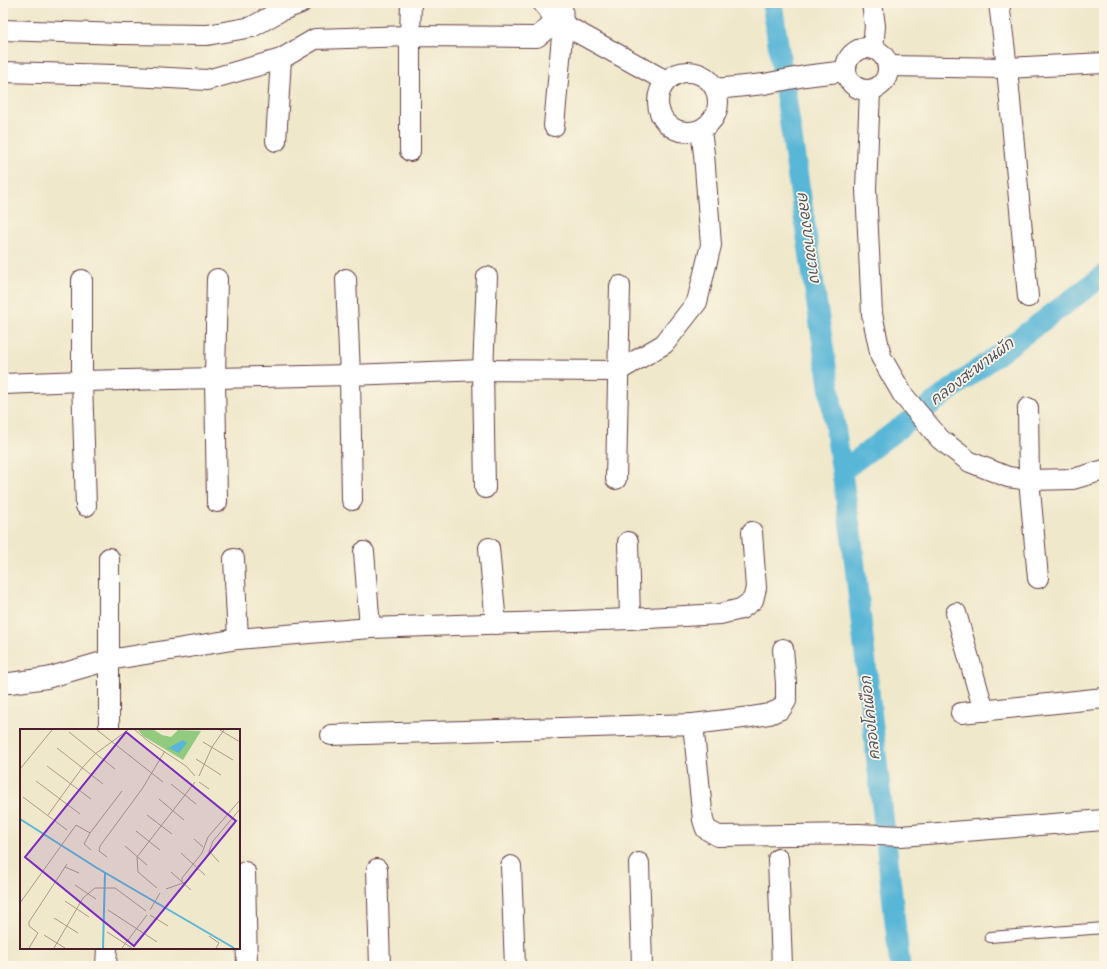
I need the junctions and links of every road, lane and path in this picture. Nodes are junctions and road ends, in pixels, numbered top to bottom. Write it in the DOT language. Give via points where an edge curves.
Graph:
graph roads {
  1 [pos="300,3"];
  2 [pos="411,3"];
  3 [pos="543,3"];
  4 [pos="872,3"];
  5 [pos="999,3"];
  6 [pos="281,7"];
  7 [pos="561,16"];
  8 [pos="3,30"];
  9 [pos="410,36"];
  10 [pos="873,48"];
  11 [pos="281,59"];
  12 [pos="1104,63"];
  13 [pos="889,66"];
  14 [pos="1007,68"];
  15 [pos="846,71"];
  16 [pos="3,72"];
  17 [pos="666,81"];
  18 [pos="716,90"];
  19 [pos="870,90"];
  20 [pos="554,126"];
  21 [pos="701,130"];
  22 [pos="276,141"];
  23 [pos="410,151"];
  24 [pos="487,277"];
  25 [pos="217,278"];
  26 [pos="346,279"];
  27 [pos="82,280"];
  28 [pos="620,286"];
  29 [pos="1028,297"];
  30 [pos="483,370"];
  31 [pos="618,371"];
  32 [pos="350,375"];
  33 [pos="215,378"];
  34 [pos="82,381"];
  35 [pos="3,384"];
  36 [pos="1028,408"];
  37 [pos="1104,470"];
  38 [pos="616,479"];
  39 [pos="1029,480"];
  40 [pos="485,488"];
  41 [pos="352,500"];
  42 [pos="217,502"];
  43 [pos="86,506"];
  44 [pos="752,532"];
  45 [pos="628,542"];
  46 [pos="489,548"];
  47 [pos="364,552"];
  48 [pos="109,558"];
  49 [pos="234,559"];
  50 [pos="1038,578"];
  51 [pos="956,613"];
  52 [pos="630,619"];
  53 [pos="496,624"];
  54 [pos="370,628"];
  55 [pos="238,639"];
  56 [pos="783,650"];
  57 [pos="109,660"];
  58 [pos="3,683"];
  59 [pos="1104,698"];
  60 [pos="984,711"];
  61 [pos="961,713"];
  62 [pos="693,724"];
  63 [pos="108,729"];
  64 [pos="332,735"];
  65 [pos="1104,820"];
  66 [pos="778,859"];
  67 [pos="639,863"];
  68 [pos="511,866"];
  69 [pos="377,869"];
  70 [pos="245,872"];
  71 [pos="1104,928"];
  72 [pos="990,937"];
  73 [pos="106,949"];
  74 [pos="106,966"];
  75 [pos="248,966"];
  76 [pos="380,966"];
  77 [pos="514,966"];
  78 [pos="642,966"];
  79 [pos="782,966"];
  1 -- 6 [label="street"];
  2 -- 9 [label="street"];
  3 -- 7 [label="street"];
  4 -- 10 [label="street" via="875,26"];
  5 -- 14 [label="street"];
  6 -- 8 [label="street" via="252,27 207,35"];
  7 -- 9 [label="street" via="537,38"];
  7 -- 17 [label="street"];
  7 -- 20 [label="street"];
  9 -- 11 [label="street" via="315,39"];
  9 -- 23 [label="street"];
  10 -- 13 [label="street" via="881,52"];
  10 -- 15 [label="street" via="857,50 846,63"];
  11 -- 16 [label="street" via="207,80"];
  11 -- 22 [label="street"];
  12 -- 14 [label="street"];
  13 -- 14 [label="street"];
  13 -- 19 [label="street" via="884,82 878,88"];
  14 -- 29 [label="street"];
  15 -- 18 [label="street"];
  15 -- 19 [label="street" via="854,86"];
  17 -- 18 [label="street" via="679,73 693,72 711,81"];
  17 -- 21 [label="street" via="660,90 658,100 659,110 664,119 671,127 680,131"];
  18 -- 21 [label="street" via="719,99 715,117"];
  19 -- 39 [label="street" via="866,189 872,314 881,357 903,395 940,439 970,462 1008,477"];
  21 -- 31 [label="street" via="711,245 697,302 664,344"];
  24 -- 30 [label="street"];
  25 -- 33 [label="street"];
  26 -- 32 [label="street"];
  27 -- 34 [label="street"];
  28 -- 31 [label="street"];
  30 -- 31 [label="street"];
  30 -- 32 [label="street"];
  30 -- 40 [label="street"];
  31 -- 38 [label="street"];
  32 -- 33 [label="street"];
  32 -- 41 [label="street"];
  33 -- 34 [label="street"];
  33 -- 42 [label="street"];
  34 -- 35 [label="street"];
  34 -- 43 [label="street"];
  36 -- 39 [label="street"];
  37 -- 39 [label="street" via="1073,479"];
  39 -- 50 [label="street"];
  44 -- 52 [label="street" via="756,588 753,600 741,609 720,614"];
  45 -- 52 [label="street"];
  46 -- 53 [label="street"];
  47 -- 54 [label="street"];
  48 -- 57 [label="street"];
  49 -- 55 [label="street"];
  51 -- 60 [label="street"];
  52 -- 53 [label="street"];
  53 -- 54 [label="street"];
  54 -- 55 [label="street"];
  55 -- 57 [label="street"];
  56 -- 62 [label="street" via="786,701 781,708 769,714"];
  57 -- 58 [label="street" via="47,678"];
  57 -- 63 [label="street"];
  59 -- 60 [label="street"];
  60 -- 61 [label="street"];
  62 -- 64 [label="street"];
  62 -- 65 [label="street" via="703,820 706,829 718,836 901,836"];
  66 -- 79 [label="street"];
  67 -- 78 [label="street"];
  68 -- 77 [label="street"];
  69 -- 76 [label="street"];
  70 -- 75 [label="street"];
  71 -- 72 [label="lane"];
  73 -- 74 [label="street"];
}
